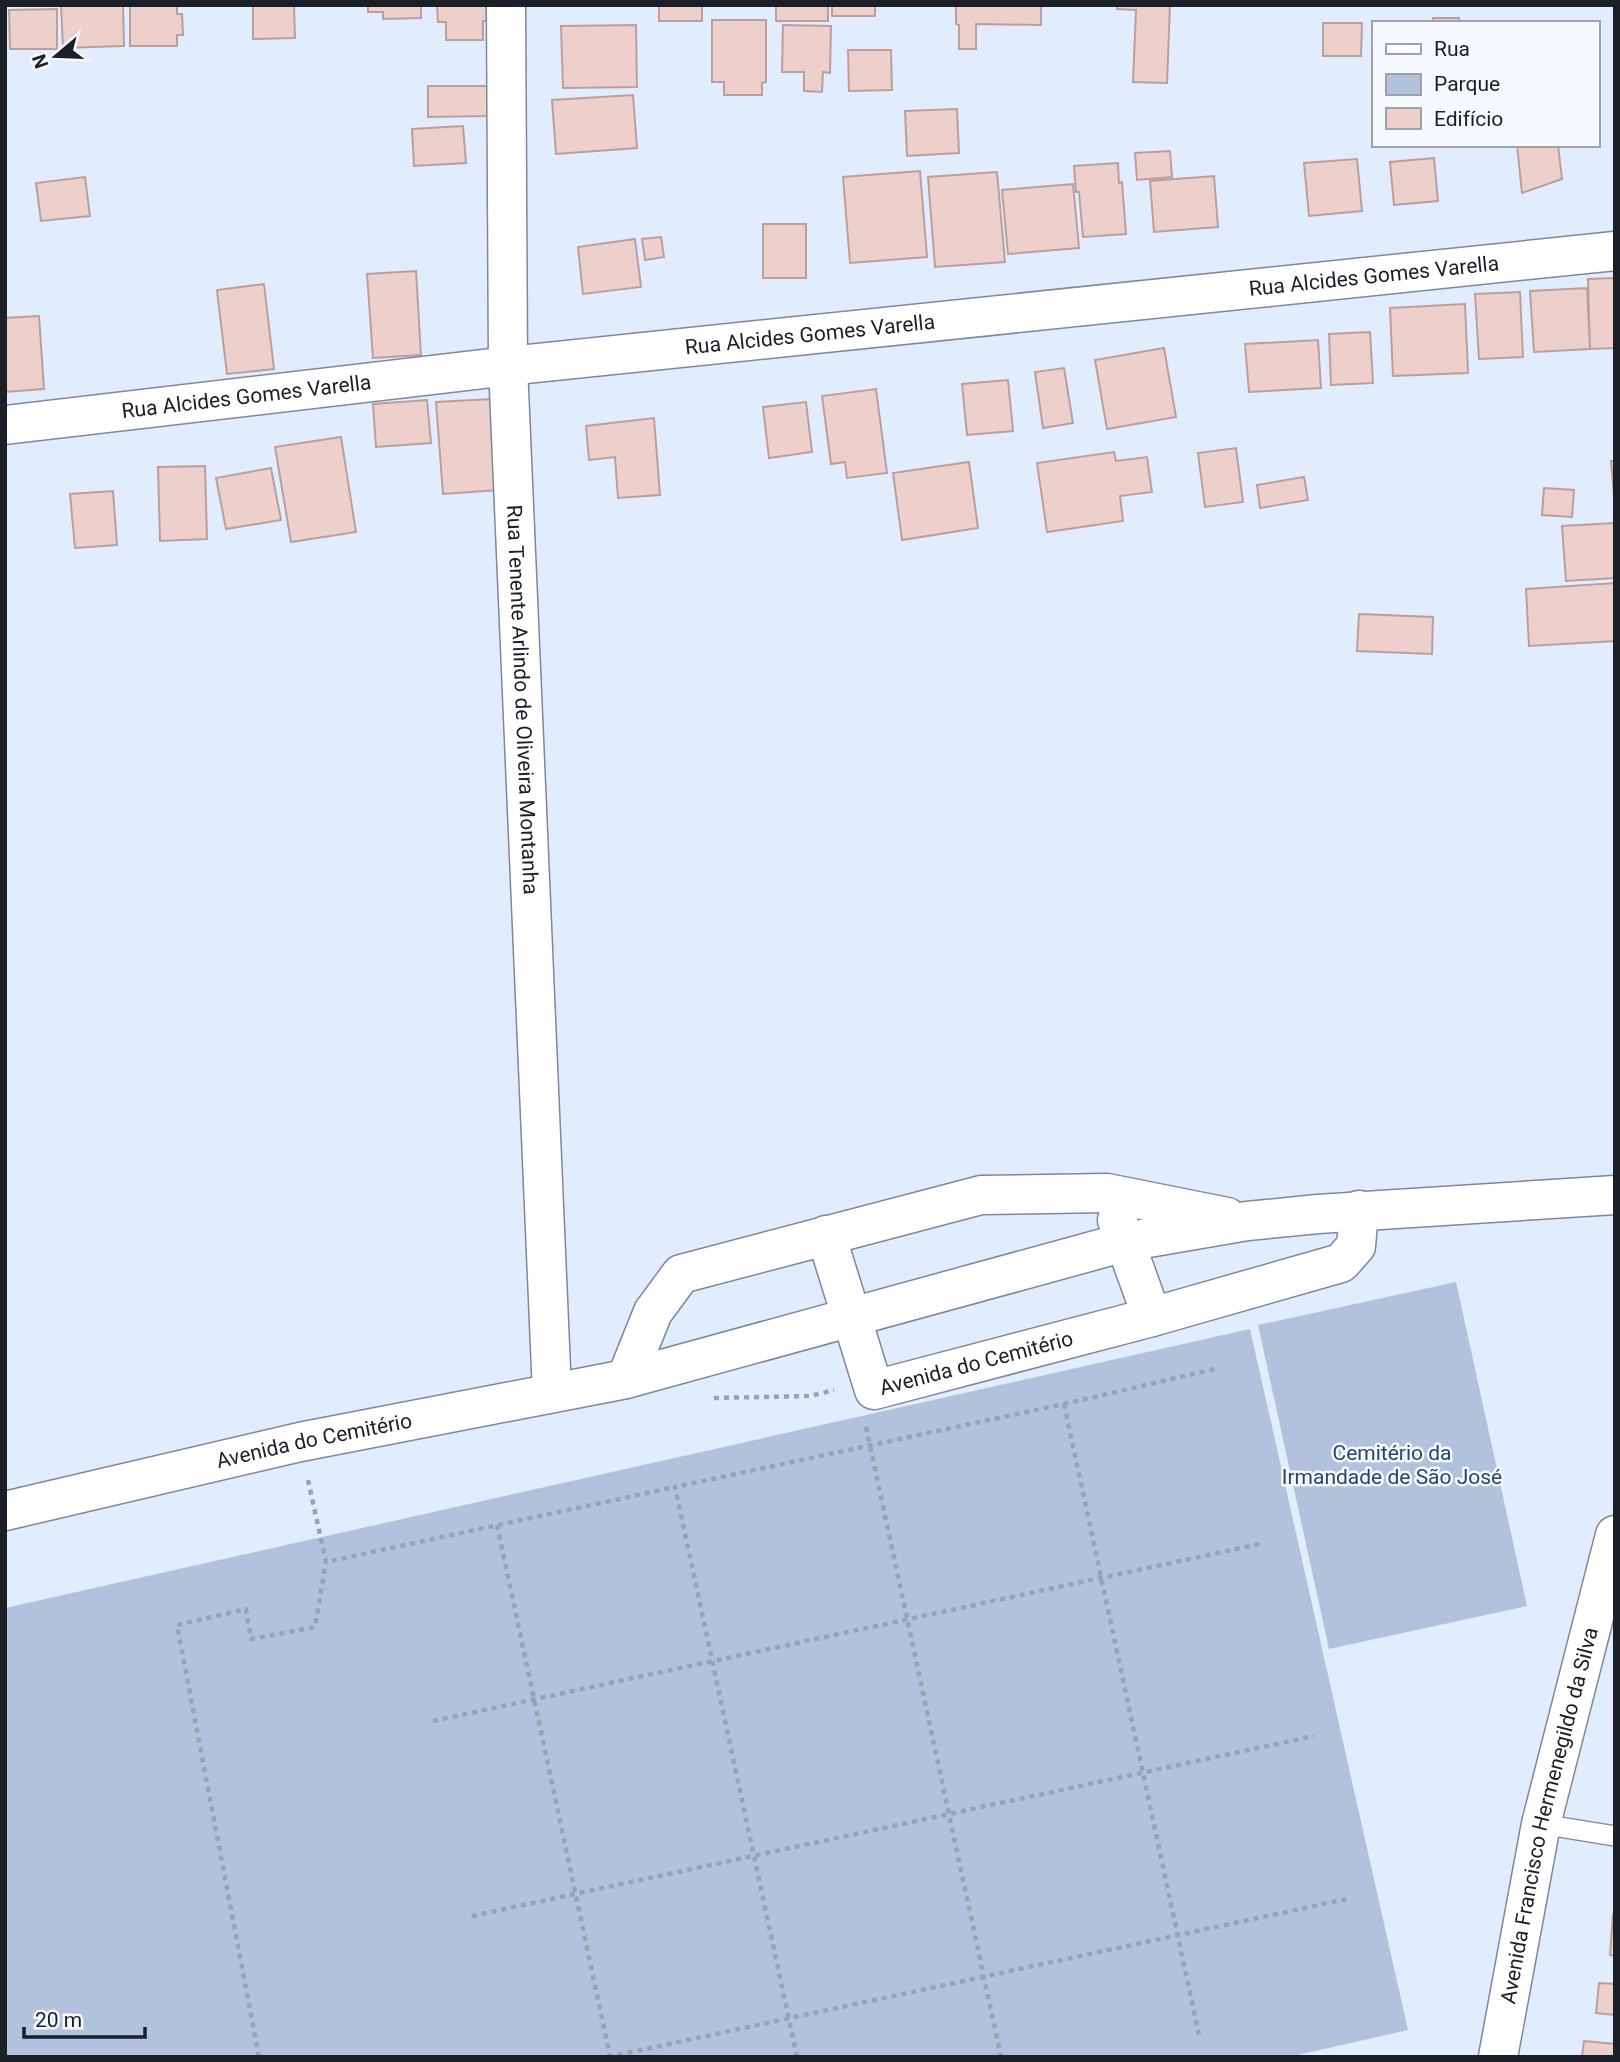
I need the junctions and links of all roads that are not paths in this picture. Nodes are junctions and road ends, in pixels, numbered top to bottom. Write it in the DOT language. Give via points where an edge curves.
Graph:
graph roads {
  1 [pos="506,5"];
  2 [pos="1615,251"];
  3 [pos="508,366"];
  4 [pos="5,425"];
  5 [pos="1107,1193"];
  6 [pos="1615,1195"];
  7 [pos="1359,1210"];
  8 [pos="1247,1221"];
  9 [pos="826,1235"];
  10 [pos="1125,1242"];
  11 [pos="1152,1317"];
  12 [pos="851,1318"];
  13 [pos="626,1379"];
  14 [pos="552,1393"];
  15 [pos="5,1511"];
  16 [pos="1615,1535"];
  17 [pos="1541,1825"];
  18 [pos="1615,1836"];
  19 [pos="1498,2057"];
  1 -- 3 [label="street, Rua Tenente Arlindo de Oliveira Montanha"];
  2 -- 3 [label="street, Rua Alcides Gomes Varella"];
  3 -- 4 [label="street, Rua Alcides Gomes Varella"];
  3 -- 14 [label="street, Rua Tenente Arlindo de Oliveira Montanha"];
  5 -- 8 [label="street, Avenida do Cemitério"];
  5 -- 9 [label="street, Avenida do Cemitério" via="981,1195"];
  5 -- 10 [label="street"];
  6 -- 7 [label="street, Avenida do Cemitério"];
  7 -- 8 [label="street, Avenida do Cemitério"];
  7 -- 11 [label="street, Avenida do Cemitério" via="1356,1246 1341,1263"];
  8 -- 10 [label="street, Avenida do Cemitério"];
  9 -- 12 [label="street, Avenida do Cemitério"];
  9 -- 13 [label="street, Avenida do Cemitério" via="681,1274 653,1312"];
  10 -- 11 [label="street"];
  10 -- 12 [label="street, Avenida do Cemitério"];
  11 -- 12 [label="street, Avenida do Cemitério" via="859,1389"];
  12 -- 13 [label="street, Avenida do Cemitério"];
  13 -- 14 [label="street, Avenida do Cemitério"];
  14 -- 15 [label="street, Avenida do Cemitério" via="300,1442"];
  16 -- 17 [label="street, Avenida Francisco Hermenegildo da Silva"];
  17 -- 18 [label="lane"];
  17 -- 19 [label="street, Avenida Francisco Hermenegildo da Silva"];
}
